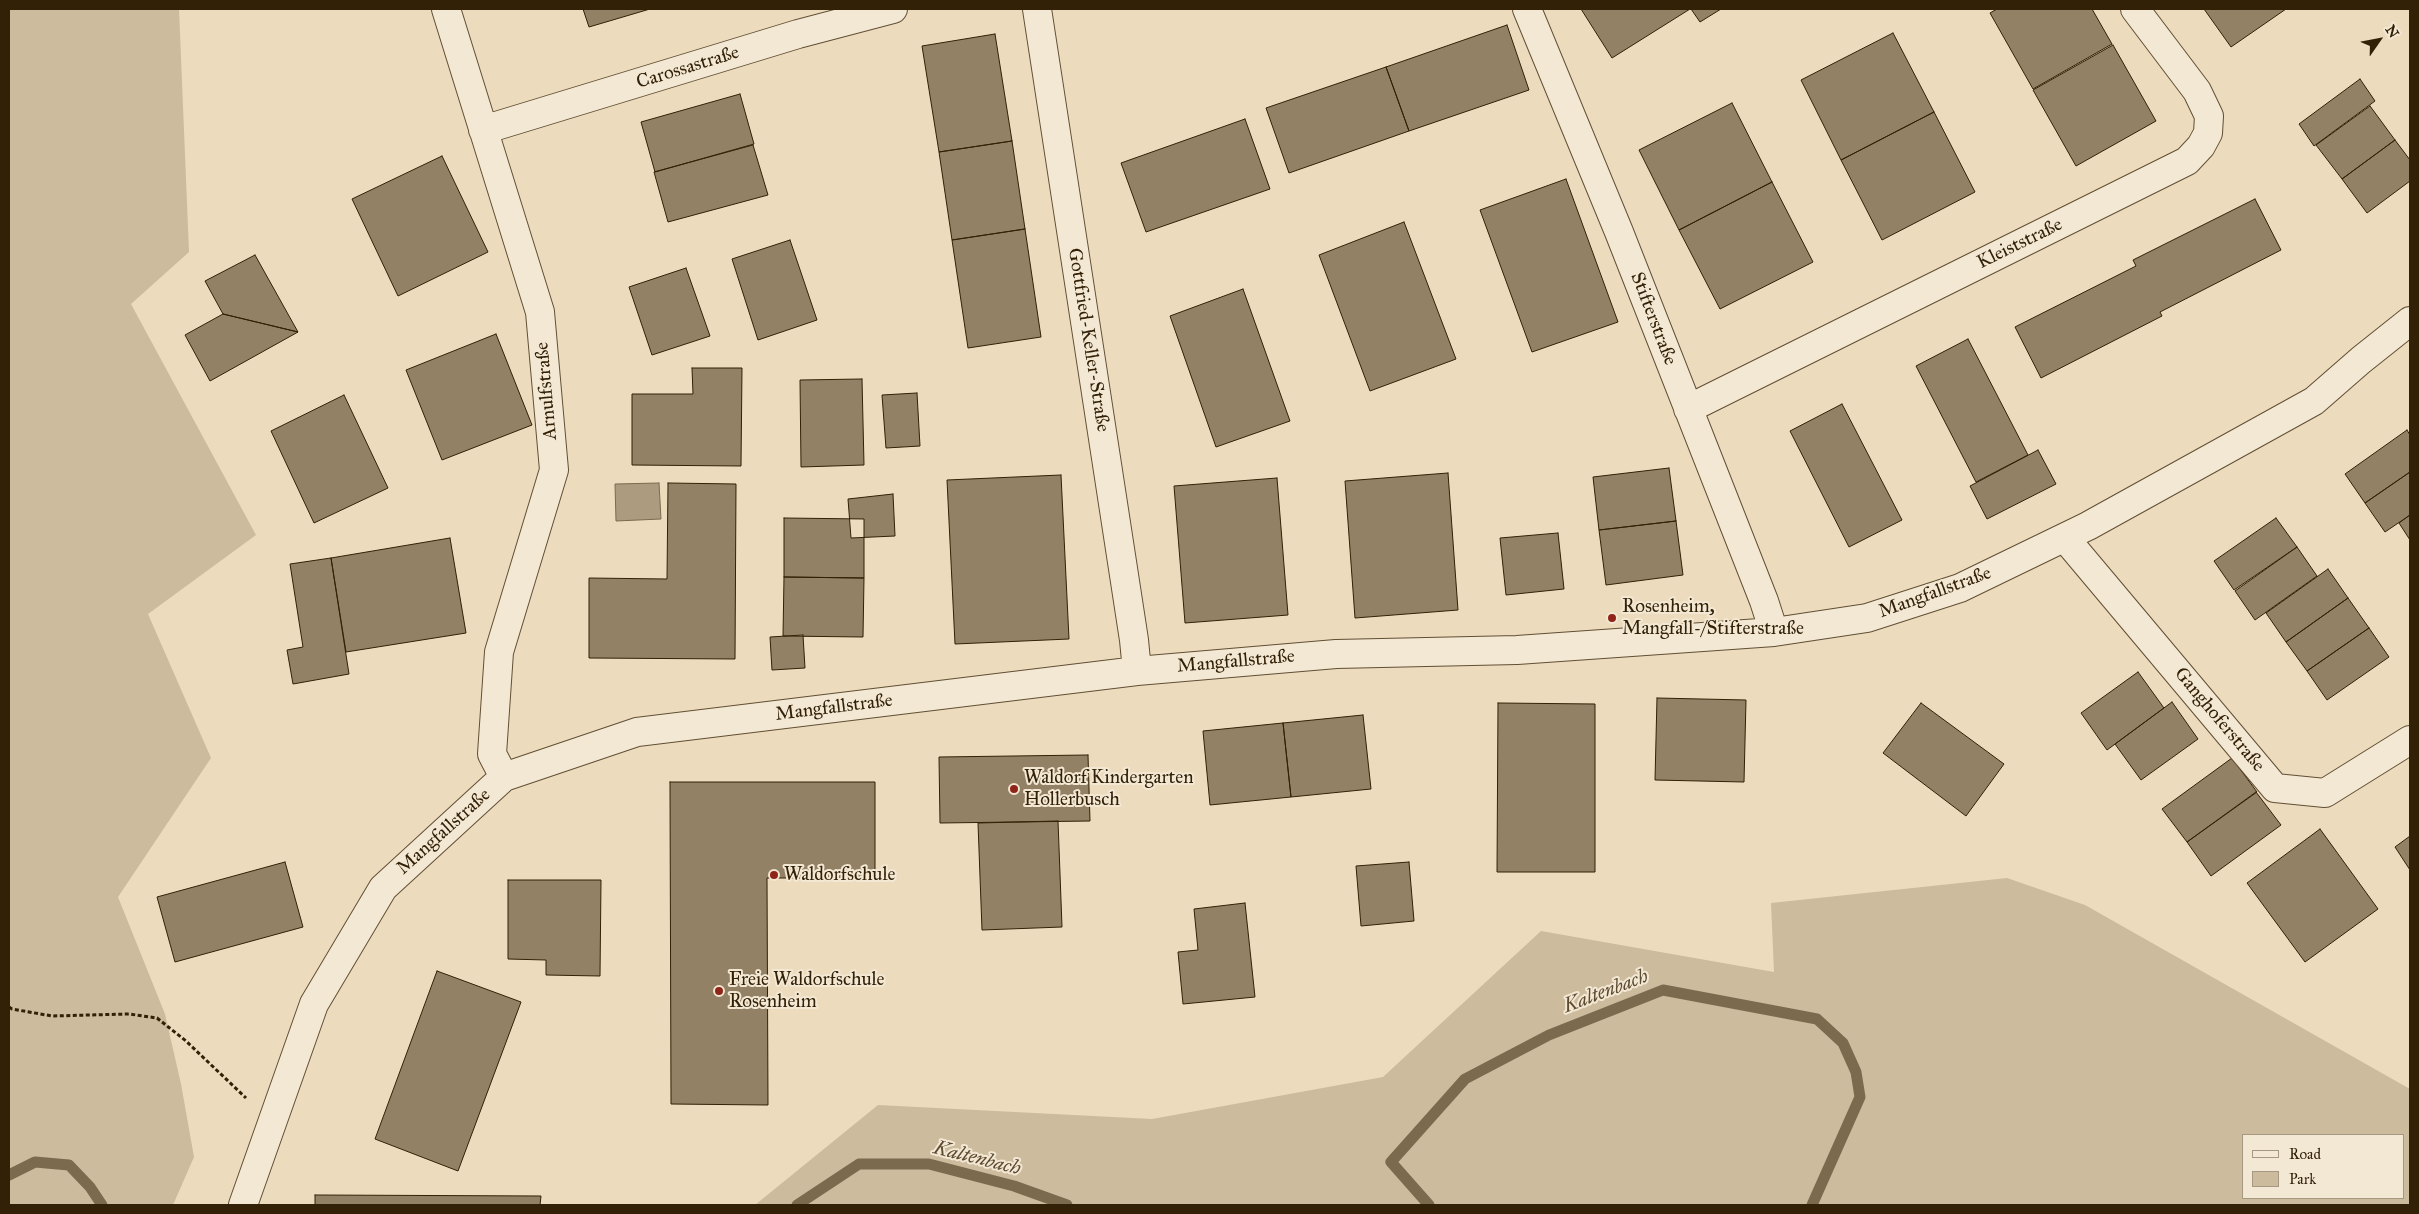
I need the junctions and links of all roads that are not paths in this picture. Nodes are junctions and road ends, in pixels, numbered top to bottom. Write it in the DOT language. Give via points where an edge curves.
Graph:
graph roads {
  1 [pos="446,9"];
  2 [pos="893,9"];
  3 [pos="1037,9"];
  4 [pos="1527,9"];
  5 [pos="2135,9"];
  6 [pos="483,130"];
  7 [pos="2410,321"];
  8 [pos="1688,408"];
  9 [pos="2066,538"];
  10 [pos="1774,632"];
  11 [pos="1137,671"];
  12 [pos="2410,740"];
  13 [pos="504,777"];
  14 [pos="243,1205"];
  1 -- 6 [label="street, Arnulfstraße"];
  2 -- 6 [label="street, Carossastraße" via="798,34"];
  3 -- 11 [label="street, Gottfried-Keller-Straße"];
  4 -- 8 [label="street, Stifterstraße"];
  5 -- 8 [label="street, Kleiststraße" via="2197,91 2209,116 2208,134 2187,161"];
  6 -- 13 [label="street, Arnulfstraße" via="540,312 554,470 499,652 492,754"];
  7 -- 9 [label="street, Mangfallstraße" via="2314,401"];
  8 -- 10 [label="street, Stifterstraße"];
  9 -- 10 [label="street, Mangfallstraße" via="1928,600 1867,618"];
  9 -- 12 [label="street, Ganghoferstraße" via="2275,788 2325,793"];
  10 -- 11 [label="street, Mangfallstraße" via="1517,650 1336,654"];
  11 -- 13 [label="street, Mangfallstraße" via="637,732"];
  13 -- 14 [label="street, Mangfallstraße" via="383,888 314,1004"];
}
